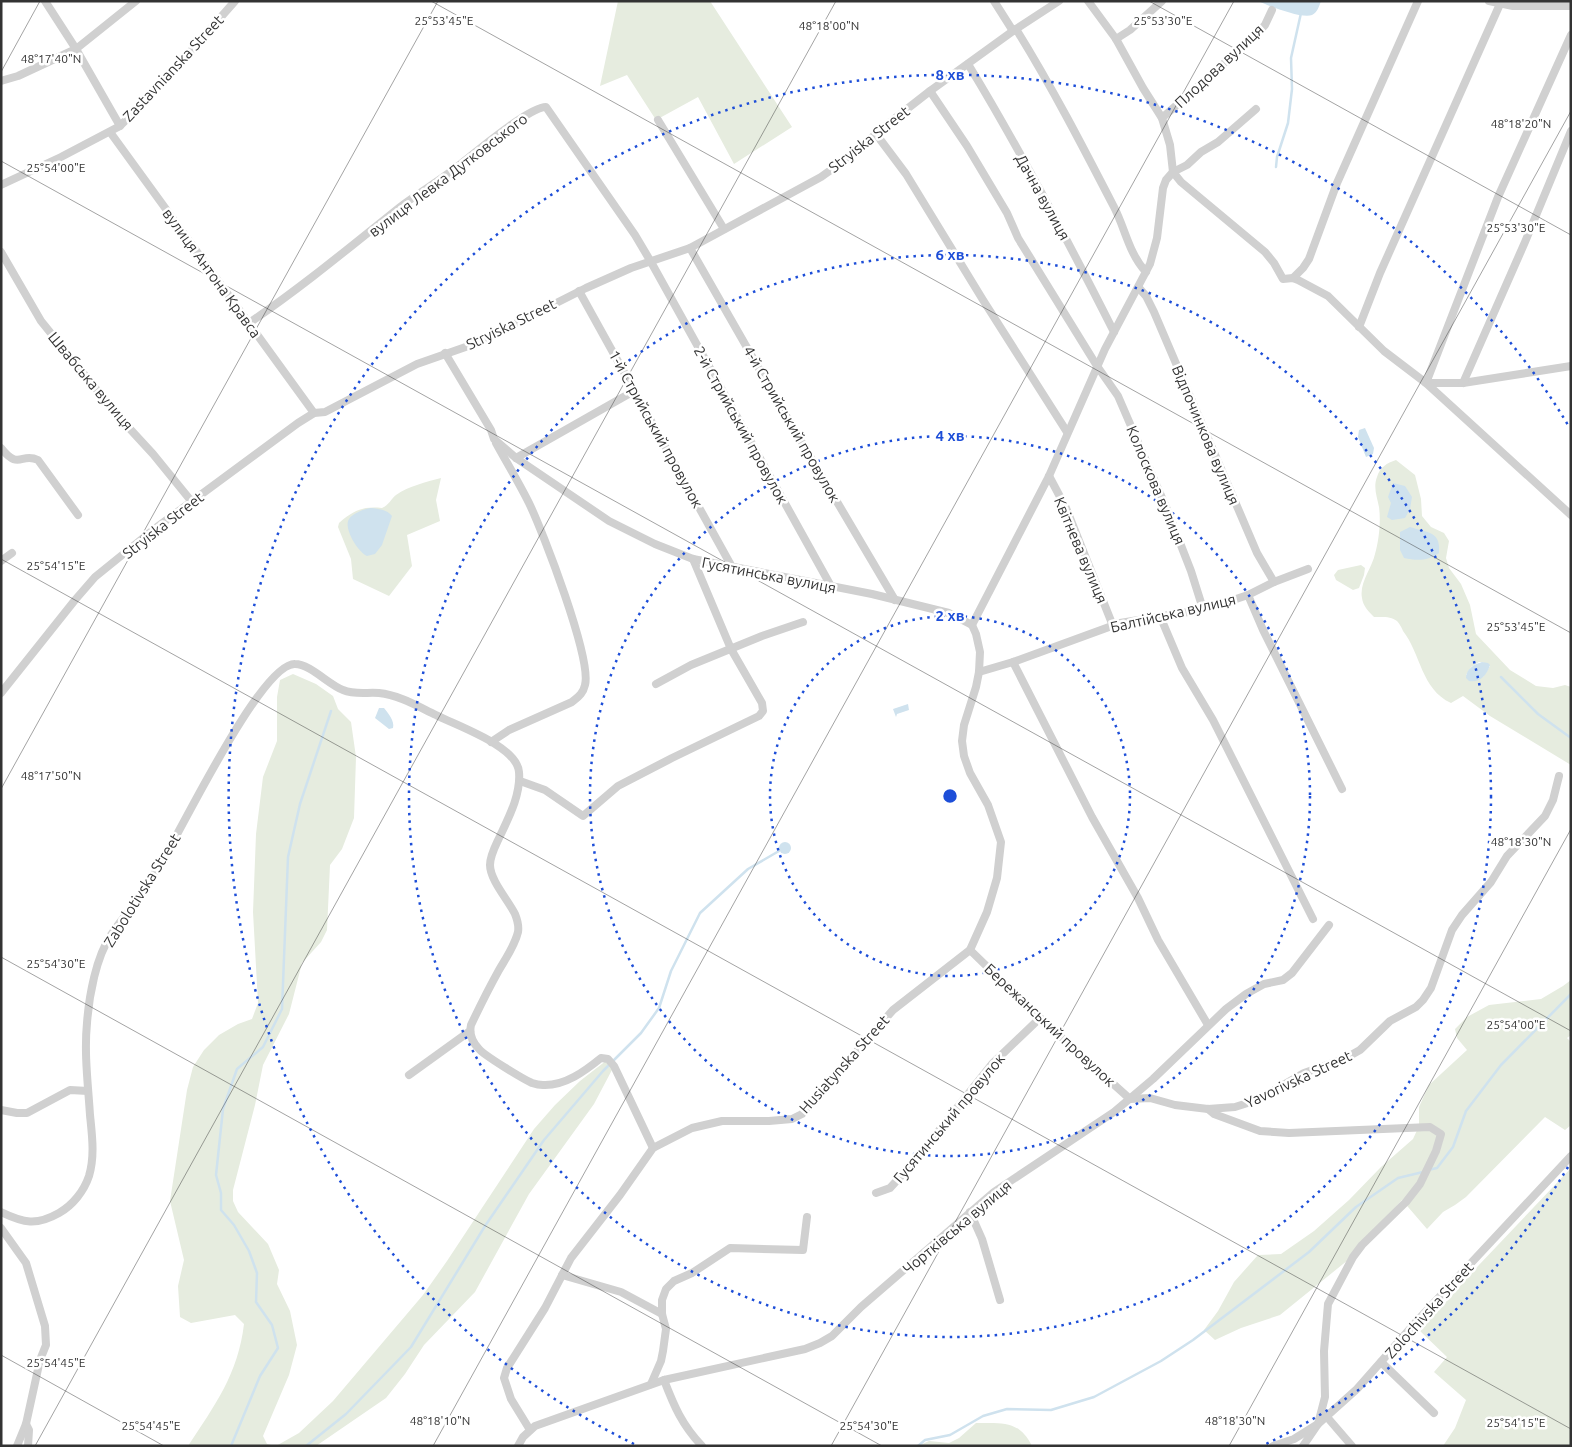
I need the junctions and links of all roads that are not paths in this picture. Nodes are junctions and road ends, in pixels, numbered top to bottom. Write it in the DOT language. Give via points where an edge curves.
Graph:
graph roads {
  1 [pos="45,1"];
  2 [pos="136,1"];
  3 [pos="235,1"];
  4 [pos="994,1"];
  5 [pos="1059,1"];
  6 [pos="1088,1"];
  7 [pos="1162,1"];
  8 [pos="1418,1"];
  9 [pos="1489,1"];
  10 [pos="1500,4"];
  11 [pos="1571,6"];
  12 [pos="1272,10"];
  13 [pos="1014,30"];
  14 [pos="1571,35"];
  15 [pos="1116,39"];
  16 [pos="76,49"];
  17 [pos="968,64"];
  18 [pos="1,81"];
  19 [pos="930,91"];
  20 [pos="1256,109"];
  21 [pos="1162,118"];
  22 [pos="658,120"];
  23 [pos="120,126"];
  24 [pos="1571,131"];
  25 [pos="110,132"];
  26 [pos="876,134"];
  27 [pos="1173,172"];
  28 [pos="1,186"];
  29 [pos="724,229"];
  30 [pos="690,248"];
  31 [pos="1,252"];
  32 [pos="651,262"];
  33 [pos="1146,272"];
  34 [pos="1293,278"];
  35 [pos="1138,288"];
  36 [pos="579,291"];
  37 [pos="250,323"];
  38 [pos="1359,327"];
  39 [pos="1114,332"];
  40 [pos="445,353"];
  41 [pos="1097,366"];
  42 [pos="1571,366"];
  43 [pos="1426,382"];
  44 [pos="1463,383"];
  45 [pos="634,391"];
  46 [pos="314,413"];
  47 [pos="1067,432"];
  48 [pos="494,439"];
  49 [pos="1,448"];
  50 [pos="516,458"];
  51 [pos="1049,476"];
  52 [pos="192,502"];
  53 [pos="78,515"];
  54 [pos="1571,515"];
  55 [pos="12,553"];
  56 [pos="693,559"];
  57 [pos="1,561"];
  58 [pos="732,567"];
  59 [pos="1308,569"];
  60 [pos="1274,582"];
  61 [pos="832,588"];
  62 [pos="1248,595"];
  63 [pos="895,600"];
  64 [pos="1203,609"];
  65 [pos="1160,616"];
  66 [pos="803,622"];
  67 [pos="972,625"];
  68 [pos="1112,626"];
  69 [pos="731,649"];
  70 [pos="1013,662"];
  71 [pos="979,672"];
  72 [pos="656,684"];
  73 [pos="1,693"];
  74 [pos="491,742"];
  75 [pos="1560,776"];
  76 [pos="520,781"];
  77 [pos="1342,789"];
  78 [pos="1313,919"];
  79 [pos="1328,925"];
  80 [pos="970,950"];
  81 [pos="1040,1018"];
  82 [pos="1208,1025"];
  83 [pos="470,1031"];
  84 [pos="408,1075"];
  85 [pos="88,1091"];
  86 [pos="1130,1099"];
  87 [pos="1208,1109"];
  88 [pos="1,1110"];
  89 [pos="653,1148"];
  90 [pos="1571,1156"];
  91 [pos="876,1193"];
  92 [pos="1,1212"];
  93 [pos="970,1212"];
  94 [pos="807,1217"];
  95 [pos="1,1228"];
  96 [pos="562,1275"];
  97 [pos="1000,1300"];
  98 [pos="662,1314"];
  99 [pos="1381,1362"];
  100 [pos="664,1380"];
  101 [pos="650,1384"];
  102 [pos="1434,1413"];
  103 [pos="1327,1417"];
  104 [pos="26,1424"];
  105 [pos="1318,1424"];
  106 [pos="530,1430"];
  107 [pos="17,1446"];
  108 [pos="28,1446"];
  109 [pos="518,1446"];
  110 [pos="702,1446"];
  111 [pos="1273,1446"];
  112 [pos="1304,1446"];
  113 [pos="1352,1446"];
  1 -- 16 [label="street"];
  2 -- 16 [label="street"];
  3 -- 23 [label="street, Zastavnianska Street"];
  4 -- 13 [label="street"];
  5 -- 13 [label="street, Stryiska Street"];
  6 -- 15 [label="street"];
  7 -- 15 [label="street"];
  8 -- 34 [label="street" via="1337,184 1309,259"];
  9 -- 10 [label="street"];
  10 -- 11 [label="street"];
  10 -- 38 [label="street"];
  12 -- 21 [label="street, Плодова вулиця" via="1254,37"];
  13 -- 17 [label="street, Stryiska Street"];
  13 -- 33 [label="street" via="1042,72"];
  14 -- 43 [label="street" via="1498,197"];
  15 -- 21 [label="street"];
  16 -- 18 [label="street"];
  16 -- 23 [label="street"];
  17 -- 19 [label="street, Stryiska Street"];
  17 -- 39 [label="street, Дачна вулиця" via="1039,189"];
  19 -- 26 [label="street, Stryiska Street"];
  19 -- 41 [label="street, Колоскова вулиця" via="967,146 1018,238"];
  20 -- 27 [label="street" via="1218,142"];
  21 -- 27 [label="street"];
  22 -- 29 [label="street"];
  23 -- 25 [label="street, Zastavnianska Street"];
  24 -- 44 [label="street"];
  25 -- 28 [label="street, Zastavnianska Street"];
  25 -- 37 [label="street, вулиця Антона Кравса"];
  26 -- 29 [label="street, Stryiska Street" via="821,177"];
  26 -- 47 [label="street" via="906,174"];
  27 -- 33 [label="street" via="1163,188 1157,238"];
  27 -- 34 [label="street" via="1265,252 1283,279"];
  29 -- 30 [label="street, Stryiska Street"];
  30 -- 32 [label="street, Stryiska Street"];
  30 -- 63 [label="street, 4-й Стрийський провулок"];
  31 -- 52 [label="street, Швабська вулиця" via="41,321"];
  32 -- 36 [label="street, Stryiska Street"];
  32 -- 37 [label="street, вулиця Левка Дутковського" via="550,110 541,107 402,206"];
  32 -- 61 [label="street, 2-й Стрийський провулок"];
  33 -- 35 [label="street"];
  34 -- 38 [label="street" via="1328,296"];
  35 -- 39 [label="street"];
  35 -- 60 [label="street, Відпочинкова вулиця" via="1154,312 1257,553"];
  36 -- 40 [label="street, Stryiska Street" via="477,343"];
  36 -- 45 [label="street, 1-й Стрийський провулок"];
  37 -- 46 [label="street, вулиця Антона Кравса"];
  38 -- 43 [label="street" via="1384,351"];
  39 -- 41 [label="street"];
  40 -- 46 [label="street, Stryiska Street" via="416,364 325,412"];
  40 -- 48 [label="street"];
  41 -- 47 [label="street"];
  41 -- 64 [label="street, Колоскова вулиця" via="1118,396 1141,448"];
  42 -- 44 [label="street"];
  43 -- 44 [label="street"];
  43 -- 54 [label="street"];
  45 -- 50 [label="street"];
  45 -- 58 [label="street, 1-й Стрийський провулок"];
  46 -- 52 [label="street, Stryiska Street"];
  47 -- 51 [label="street"];
  48 -- 50 [label="street"];
  48 -- 74 [label="street" via="530,504 549,551 578,634 586,674 580,696 572,702 509,730"];
  49 -- 53 [label="street" via="14,460 38,460"];
  50 -- 56 [label="street" via="609,521"];
  51 -- 67 [label="street"];
  51 -- 68 [label="street, Квітнева вулиця" via="1066,508"];
  52 -- 73 [label="street, Stryiska Street" via="95,577"];
  55 -- 57 [label="street"];
  56 -- 58 [label="street, Гусятинська вулиця"];
  56 -- 69 [label="street, Гусятинська вулиця"];
  58 -- 61 [label="street, Гусятинська вулиця"];
  59 -- 60 [label="street, Балтійська вулиця"];
  60 -- 62 [label="street, Балтійська вулиця"];
  61 -- 63 [label="street, Гусятинська вулиця"];
  62 -- 64 [label="street, Балтійська вулиця"];
  62 -- 77 [label="street"];
  63 -- 67 [label="street, Гусятинська вулиця" via="949,613"];
  64 -- 65 [label="street, Балтійська вулиця"];
  65 -- 68 [label="street, Балтійська вулиця"];
  65 -- 78 [label="street" via="1182,668 1213,720"];
  66 -- 69 [label="street"];
  67 -- 71 [label="street" via="980,652"];
  68 -- 70 [label="street, Балтійська вулиця"];
  69 -- 72 [label="street"];
  69 -- 76 [label="street, Гусятинська вулиця" via="762,703 763,711 759,716 618,786 583,816 545,790"];
  70 -- 71 [label="street, Балтійська вулиця"];
  70 -- 82 [label="street" via="1158,940"];
  71 -- 80 [label="street, Husiatynska Street" via="964,725 963,748 970,773 988,805 1001,842 992,899"];
  74 -- 76 [label="street" via="518,764"];
  74 -- 85 [label="street, Zabolotivska Street" via="391,696 340,689 297,663 277,673 228,742 171,846 102,952 87,1020"];
  75 -- 87 [label="street, Yavorivska Street" via="1545,816 1507,856 1491,882 1452,930 1431,988 1416,1007 1390,1021 1360,1050 1344,1059 1304,1073 1258,1100 1235,1107"];
  76 -- 83 [label="street" via="490,864 492,874 516,916 518,932"];
  79 -- 82 [label="street, Чортківська вулиця" via="1292,973 1283,980 1264,984 1246,994"];
  80 -- 81 [label="street, Бережанський провулок"];
  80 -- 89 [label="street, Husiatynska Street" via="893,1010 802,1114 777,1121 722,1121 692,1128"];
  81 -- 86 [label="street, Бережанський провулок"];
  81 -- 91 [label="street, Гусятинський провулок" via="992,1064 890,1188"];
  82 -- 86 [label="street, Чортківська вулиця"];
  83 -- 84 [label="street"];
  83 -- 89 [label="street" via="480,1050 542,1086 569,1080 602,1058 608,1059"];
  85 -- 88 [label="street" via="70,1090 27,1113"];
  85 -- 92 [label="street, Zabolotivska Street" via="92,1157 88,1178 78,1197 51,1217 36,1222 26,1222"];
  86 -- 87 [label="street, Yavorivska Street" via="1150,1098"];
  86 -- 93 [label="street, Чортківська вулиця"];
  87 -- 105 [label="street" via="1260,1131 1289,1133 1430,1127 1441,1134 1424,1176 1406,1202 1362,1245 1328,1304 1325,1397"];
  89 -- 96 [label="street, Husiatynska Street" via="571,1258"];
  90 -- 99 [label="street, Zolochivska Street"];
  93 -- 97 [label="street" via="982,1238"];
  93 -- 100 [label="street, Чортківська вулиця" via="820,1344"];
  94 -- 98 [label="street" via="803,1250 730,1248 674,1281 662,1300"];
  95 -- 104 [label="street" via="26,1263 45,1326 46,1345"];
  96 -- 98 [label="street" via="621,1292"];
  96 -- 106 [label="street, Husiatynska Street" via="504,1378 511,1399"];
  98 -- 101 [label="street" via="666,1329 662,1361"];
  99 -- 102 [label="street"];
  99 -- 103 [label="street, Zolochivska Street"];
  100 -- 101 [label="street, Чортківська вулиця"];
  100 -- 110 [label="street" via="678,1414 689,1433"];
  101 -- 106 [label="street, Чортківська вулиця"];
  103 -- 105 [label="street, Zolochivska Street"];
  103 -- 113 [label="street"];
  104 -- 107 [label="street"];
  104 -- 108 [label="street"];
  105 -- 111 [label="street, Zolochivska Street" via="1294,1439"];
  105 -- 112 [label="street"];
  106 -- 109 [label="street"];
}
